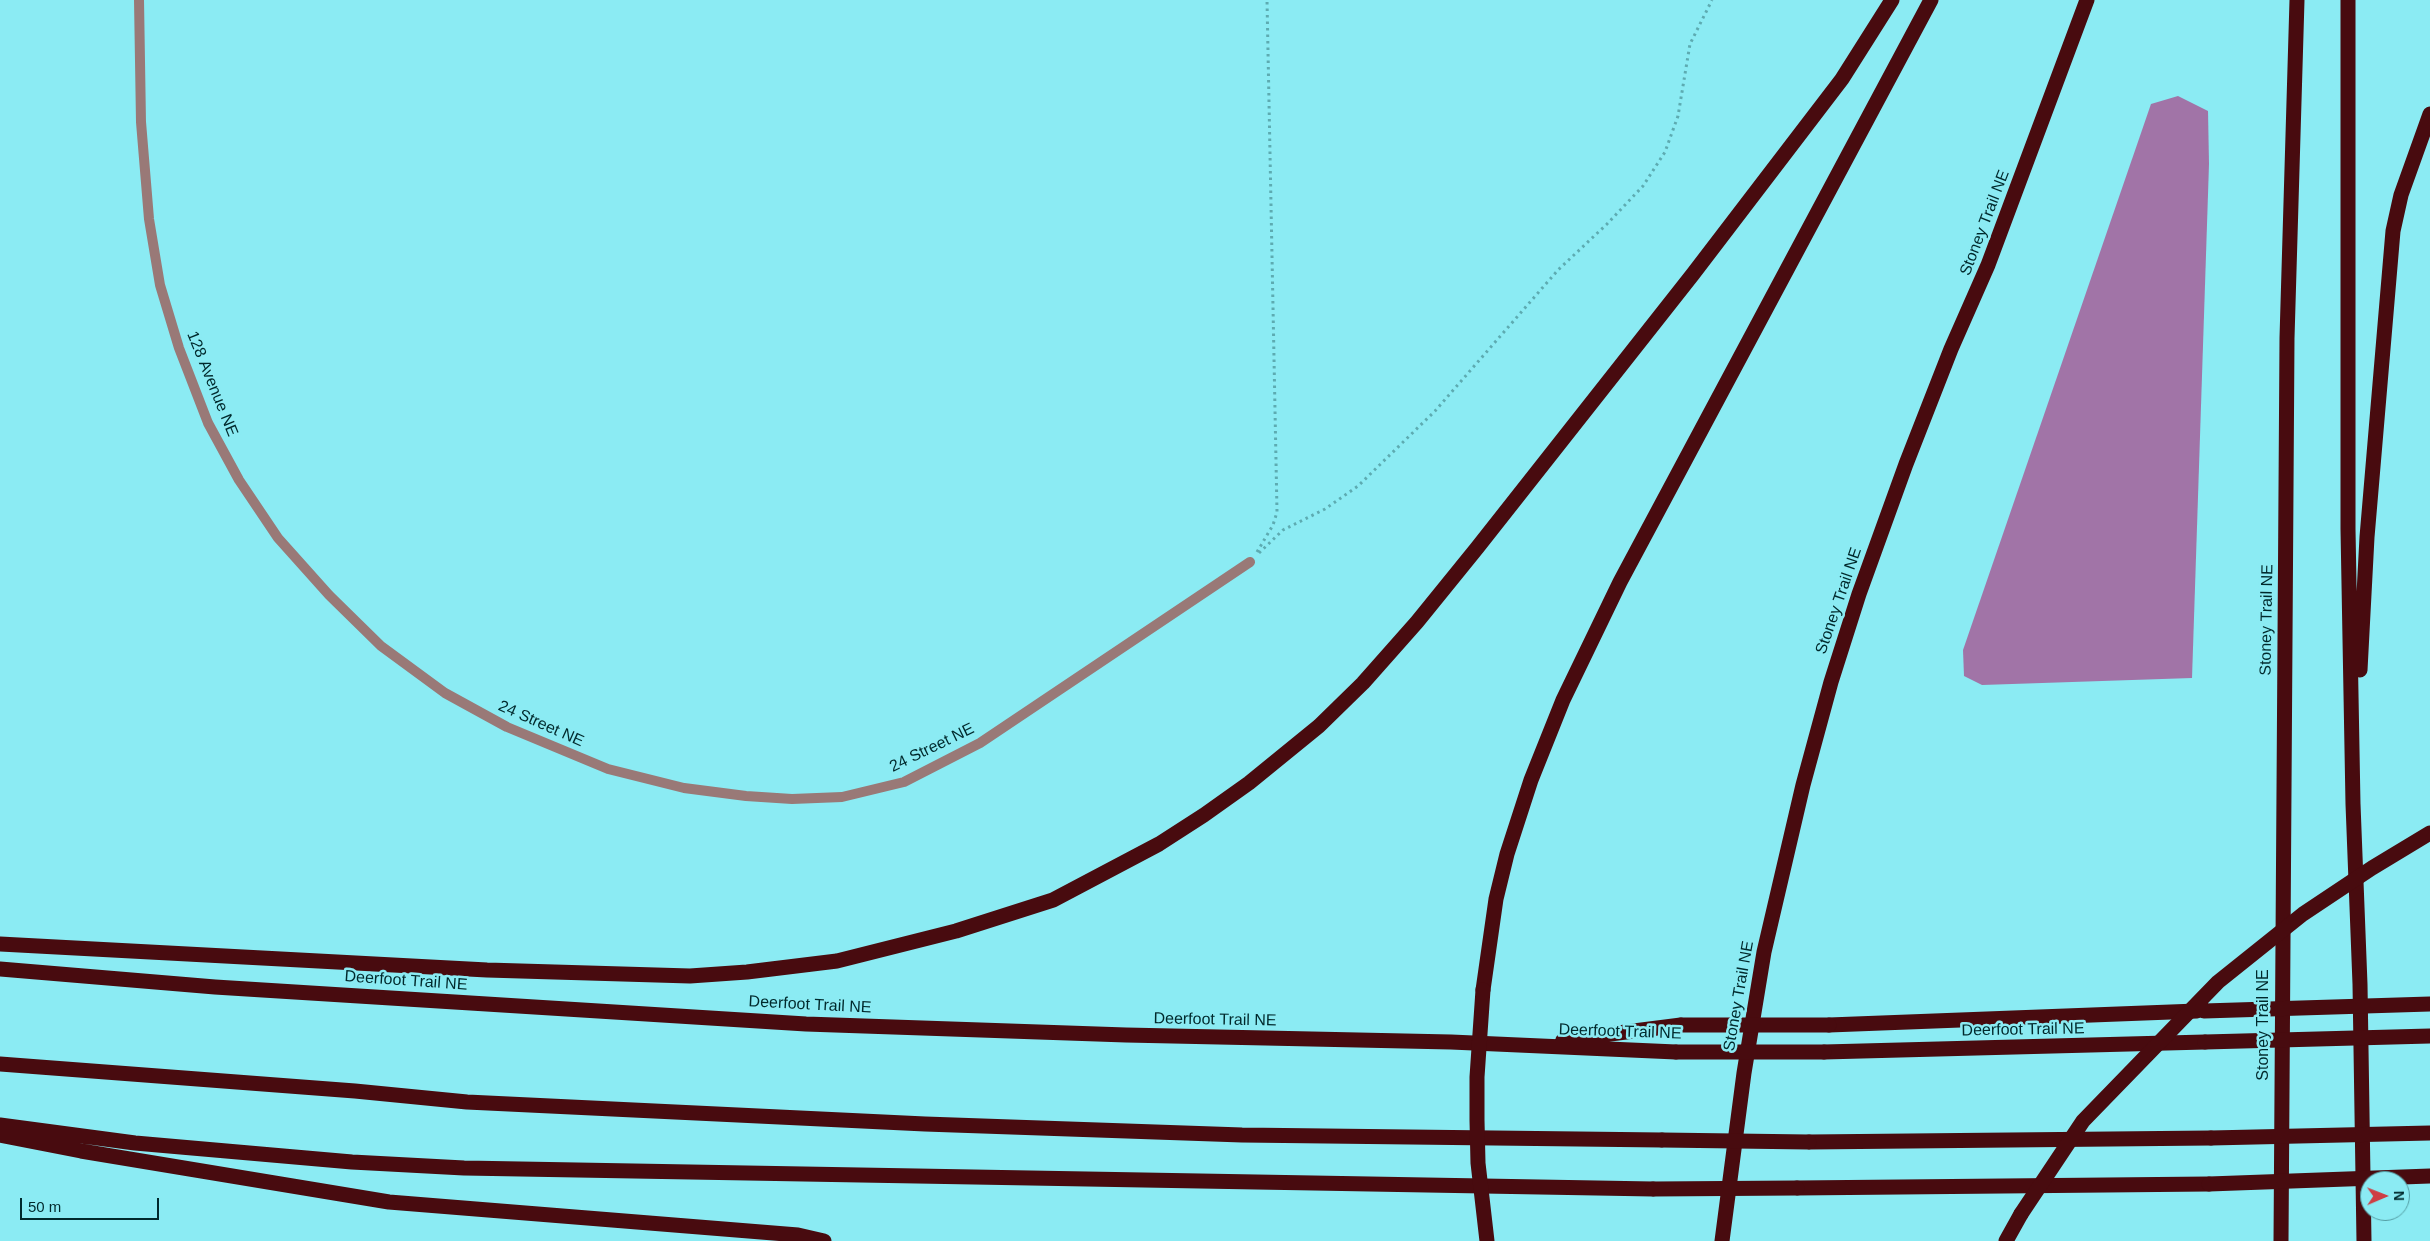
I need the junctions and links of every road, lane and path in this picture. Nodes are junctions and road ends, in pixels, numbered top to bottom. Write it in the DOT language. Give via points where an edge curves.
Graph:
graph roads {
  1 [pos="139,0"];
  2 [pos="1267,0"];
  3 [pos="1712,0"];
  4 [pos="1892,0"];
  5 [pos="1931,0"];
  6 [pos="2087,0"];
  7 [pos="2297,0"];
  8 [pos="2348,0"];
  9 [pos="2430,114"];
  10 [pos="1250,562"];
  11 [pos="445,693"];
  12 [pos="2353,804"];
  13 [pos="2430,833"];
  14 [pos="0,944"];
  15 [pos="0,969"];
  16 [pos="2430,1004"];
  17 [pos="2430,1036"];
  18 [pos="1518,1045"];
  19 [pos="0,1064"];
  20 [pos="0,1125"];
  21 [pos="2430,1133"];
  22 [pos="0,1135"];
  23 [pos="2430,1176"];
  24 [pos="824,1241"];
  25 [pos="1487,1241"];
  26 [pos="1722,1241"];
  27 [pos="2006,1241"];
  28 [pos="2281,1241"];
  29 [pos="2364,1241"];
  1 -- 11 [label="street, 128 Avenue NE" via="141,122 149,219 160,285 176,339 208,423 278,538 329,595 382,646"];
  2 -- 10 [label="path" via="1277,512 1273,525"];
  3 -- 10 [label="path" via="1690,44 1678,116 1665,152 1643,186 1558,270 1435,411 1358,486 1283,530"];
  4 -- 14 [label="highway" via="1842,79 1694,274 1471,556 1363,683 1319,726 1234,794 1159,844 1053,900 956,931 837,961 690,976 487,970"];
  5 -- 25 [label="highway, bridge" via="1589,644 1563,700 1518,816 1496,899 1483,990 1477,1120"];
  6 -- 26 [label="highway, Stoney Trail NE" via="1988,265 1906,464 1831,682 1800,794 1766,940 1744,1073"];
  7 -- 28 [label="highway, Stoney Trail NE" via="2287,386"];
  8 -- 12 [label="highway" via="2348,413"];
  9 -- 12 [label="highway" via="2404,186 2393,231 2367,537"];
  10 -- 11 [label="street, 24 Street NE" via="980,743 904,782 842,797 792,799 746,796 684,788 608,769 507,728"];
  12 -- 29 [label="highway"];
  13 -- 27 [label="highway, bridge" via="2303,914 2218,982 2083,1121"];
  15 -- 18 [label="highway, Deerfoot Trail NE" via="806,1024 1126,1036"];
  16 -- 18 [label="highway, bridge" via="1829,1025 1681,1025"];
  17 -- 18 [label="highway, Deerfoot Trail NE, bridge" via="1824,1052 1676,1052"];
  19 -- 21 [label="highway, bridge" via="468,1102 1242,1136 1809,1142"];
  20 -- 23 [label="highway, bridge" via="135,1143 352,1162 464,1168 1653,1189 2209,1184"];
  22 -- 24 [label="highway" via="389,1202 798,1235"];
}
